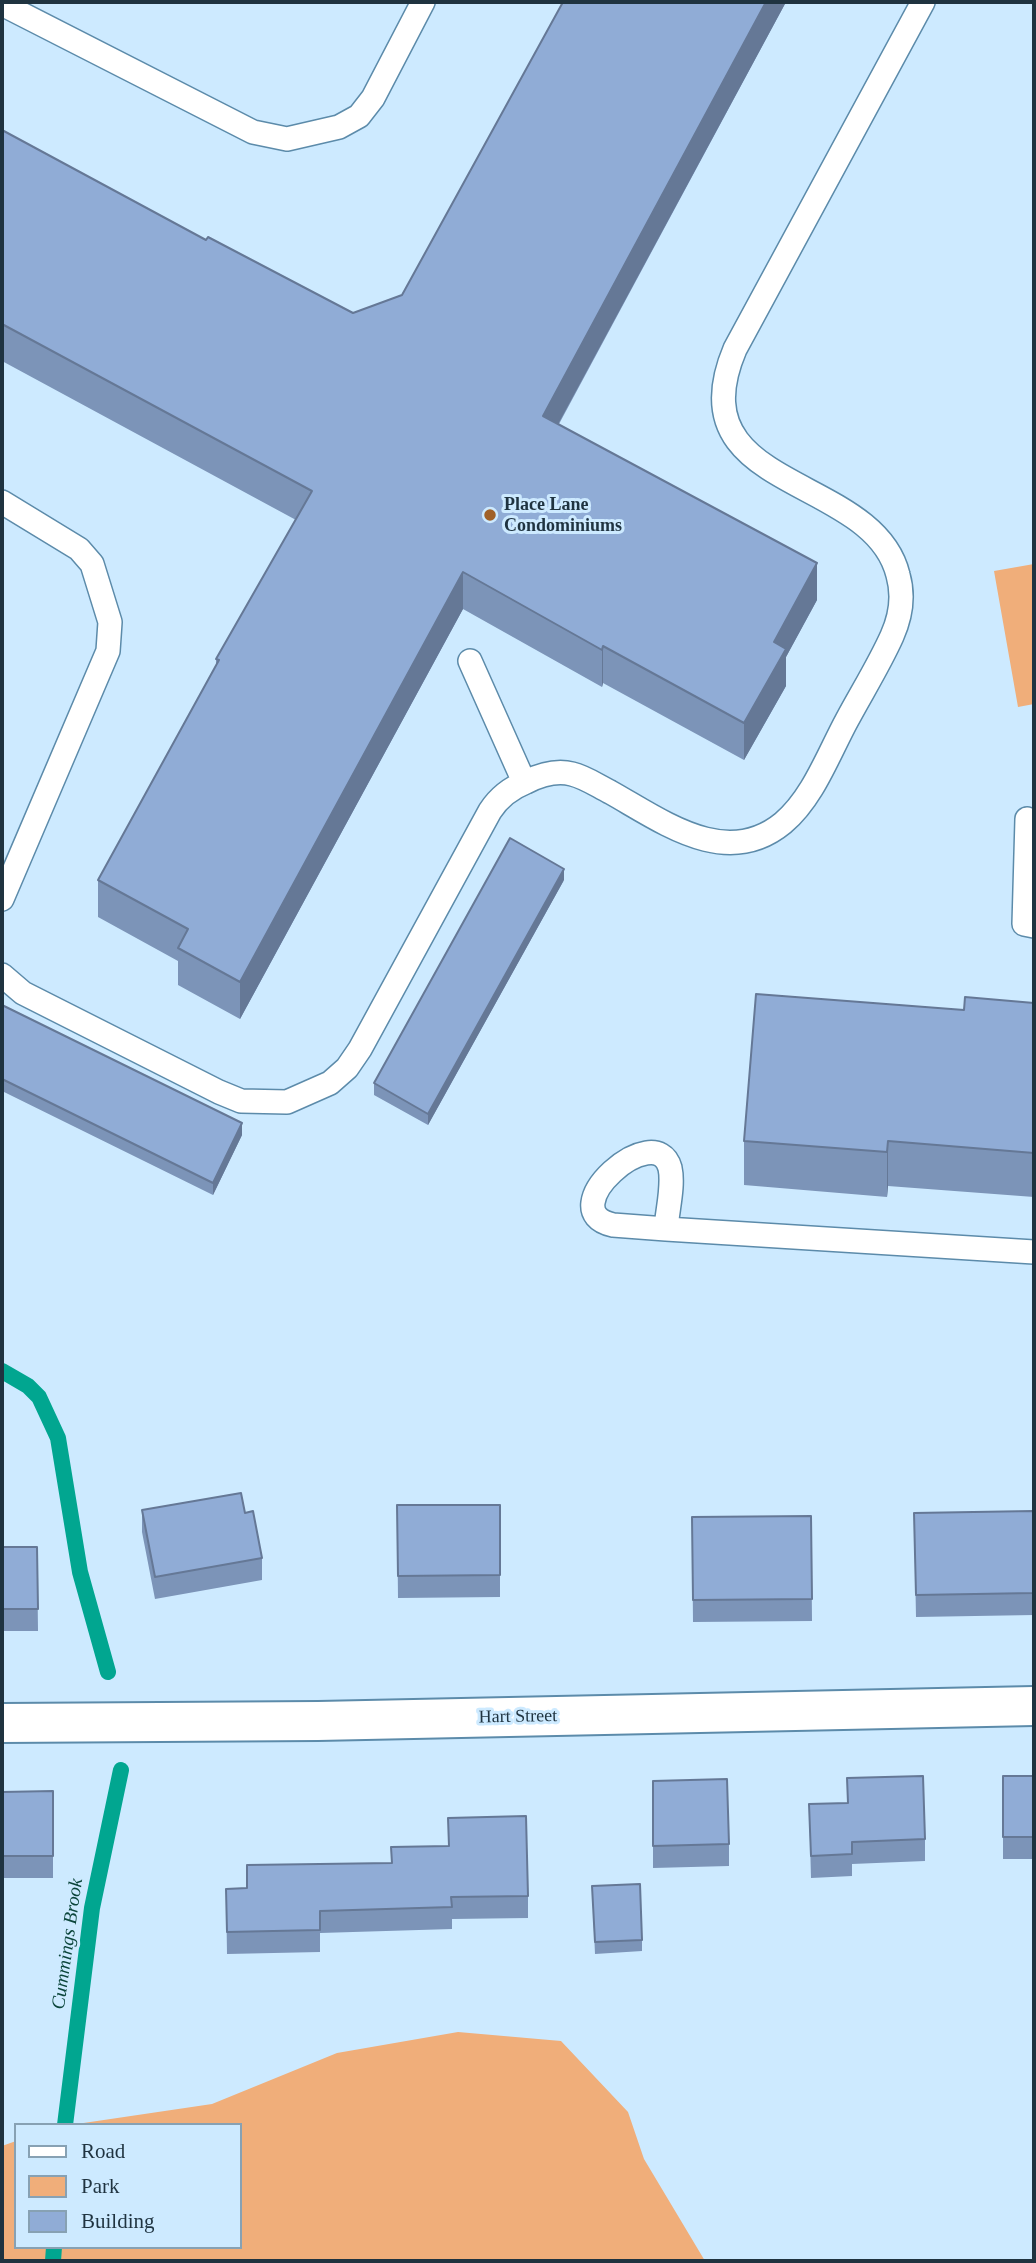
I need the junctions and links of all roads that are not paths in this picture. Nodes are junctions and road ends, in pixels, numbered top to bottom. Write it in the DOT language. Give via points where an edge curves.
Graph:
graph roads {
  1 [pos="423,2"];
  2 [pos="923,2"];
  3 [pos="2,4"];
  4 [pos="2,502"];
  5 [pos="470,661"];
  6 [pos="524,782"];
  7 [pos="1027,819"];
  8 [pos="2,898"];
  9 [pos="1034,926"];
  10 [pos="2,975"];
  11 [pos="666,1229"];
  12 [pos="1034,1252"];
  13 [pos="1034,1706"];
  14 [pos="2,1723"];
  1 -- 3 [label="lane" via="364,111 339,127 282,139 253,132"];
  2 -- 6 [label="lane" via="735,349 725,383 727,418 734,435 757,462 854,516 886,546 901,588 890,640 796,810 751,840 698,839 573,774 549,773"];
  4 -- 8 [label="lane" via="88,558 98,575 111,634 108,651"];
  5 -- 6 [label="lane"];
  6 -- 10 [label="lane" via="493,807 347,1068 309,1095 287,1102 241,1101 23,993"];
  7 -- 9 [label="lane" via="1024,924"];
  11 -- 12 [label="lane"];
  13 -- 14 [label="street, Hart Street"];
}
